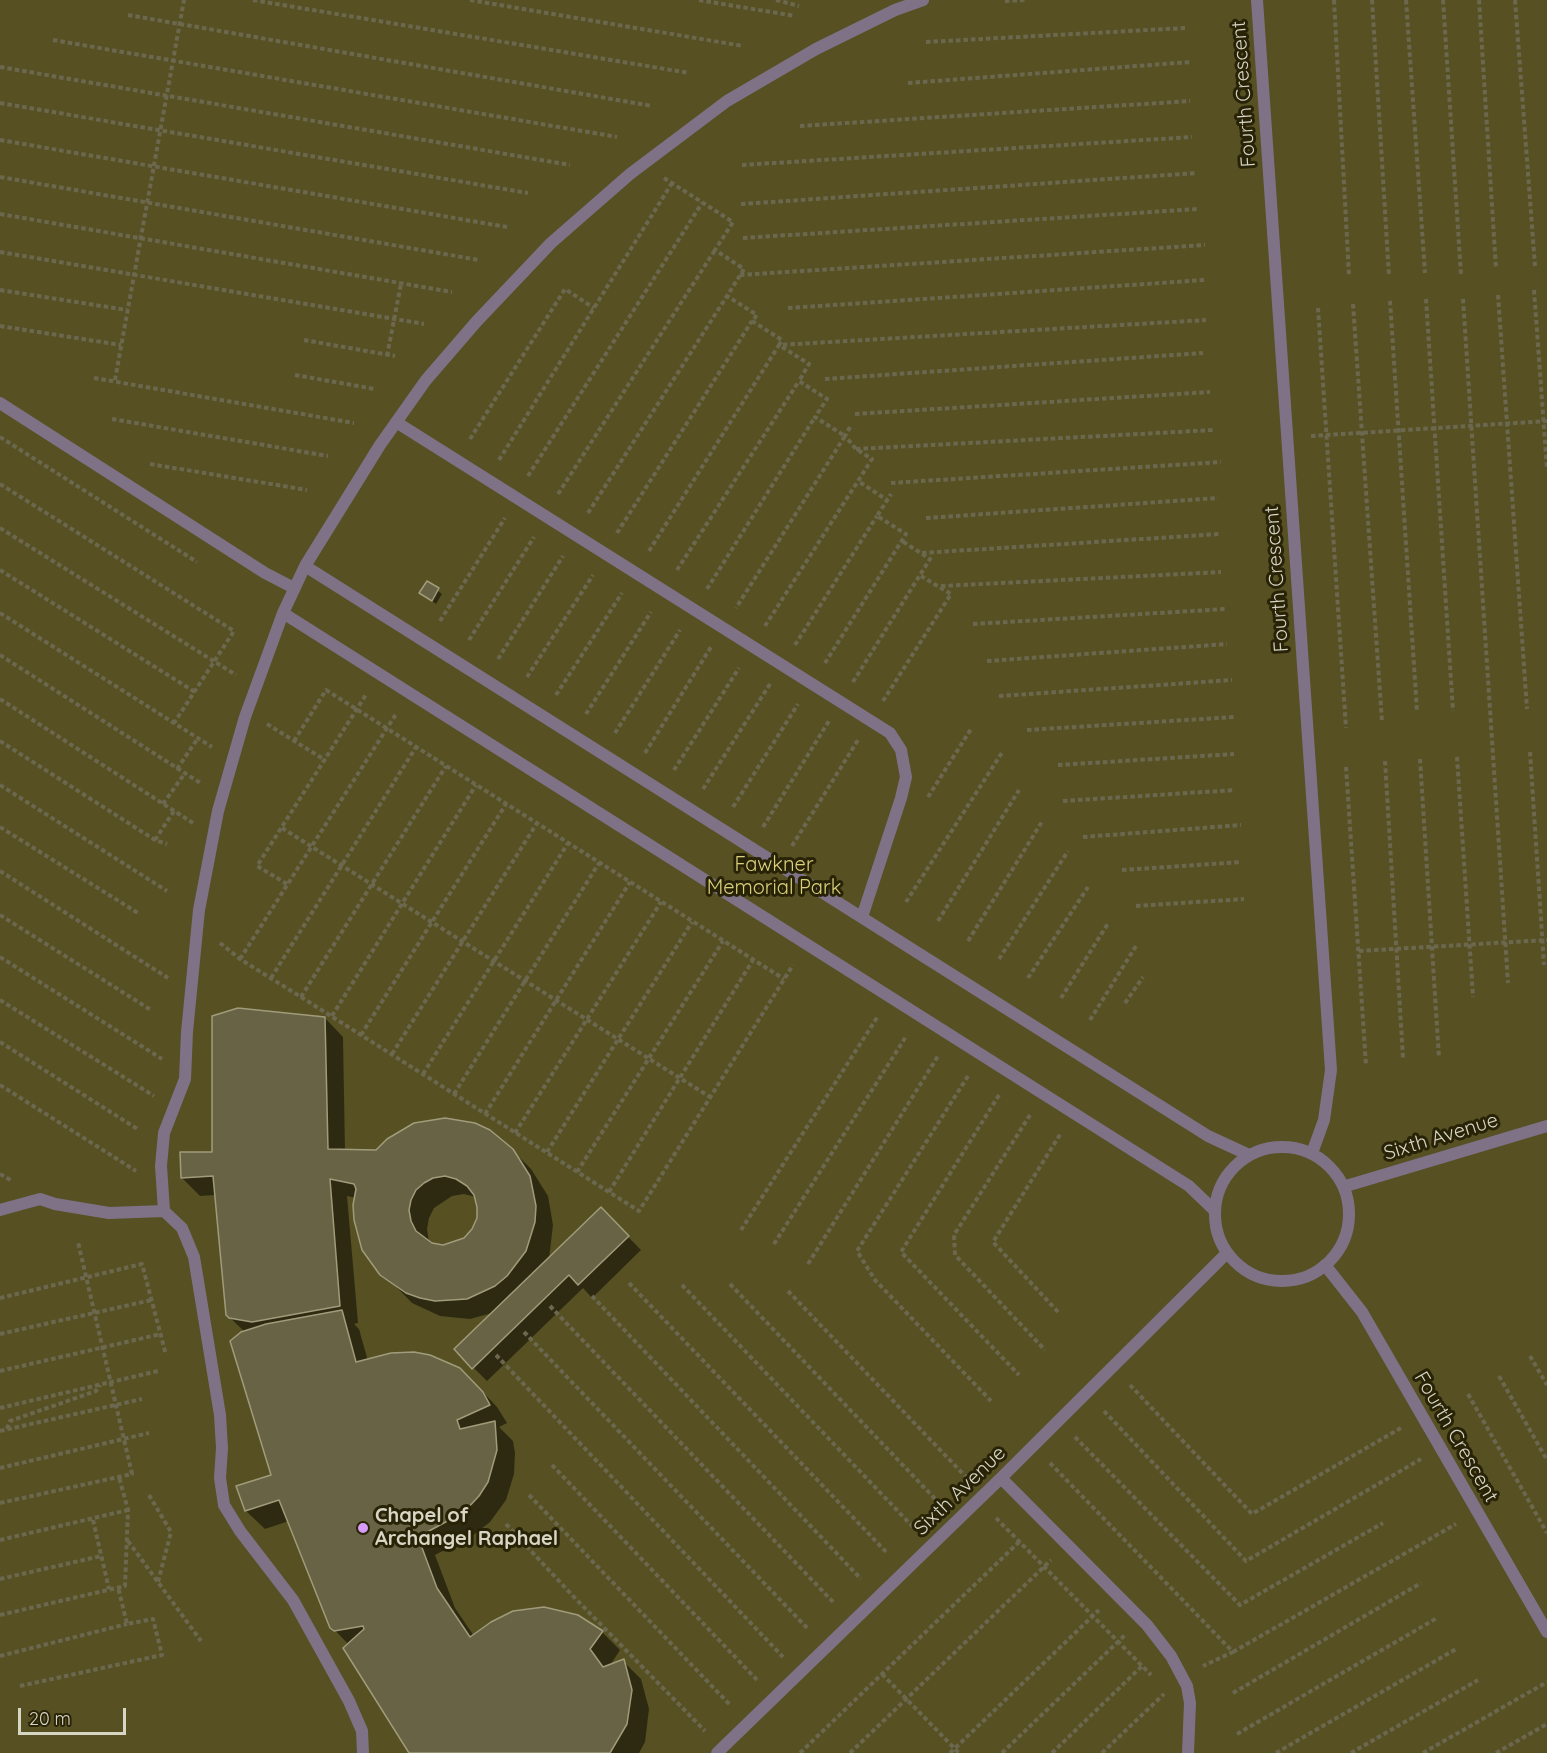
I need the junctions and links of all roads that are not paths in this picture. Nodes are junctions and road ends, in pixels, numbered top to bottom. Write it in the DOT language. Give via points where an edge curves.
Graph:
graph roads {
  1 [pos="923,0"];
  2 [pos="1257,0"];
  3 [pos="0,403"];
  4 [pos="396,422"];
  5 [pos="305,566"];
  6 [pos="294,588"];
  7 [pos="284,613"];
  8 [pos="862,917"];
  9 [pos="1547,1126"];
  10 [pos="1312,1154"];
  11 [pos="1249,1155"];
  12 [pos="1346,1186"];
  13 [pos="0,1210"];
  14 [pos="1215,1210"];
  15 [pos="164,1211"];
  16 [pos="1227,1253"];
  17 [pos="1325,1265"];
  18 [pos="1001,1479"];
  19 [pos="1547,1632"];
  20 [pos="720,1751"];
  21 [pos="363,1753"];
  22 [pos="1188,1753"];
  1 -- 4 [label="lane" via="895,10 767,78 728,101 643,165 551,243 477,321"];
  2 -- 10 [label="lane, Fourth Crescent" via="1330,1070 1324,1120"];
  3 -- 6 [label="lane"];
  4 -- 5 [label="lane"];
  4 -- 8 [label="lane" via="890,733 901,750 906,777"];
  5 -- 6 [label="lane"];
  5 -- 8 [label="lane"];
  6 -- 7 [label="lane"];
  7 -- 14 [label="lane" via="1189,1186"];
  7 -- 15 [label="lane" via="247,712 213,836 198,926 185,1073 164,1133"];
  8 -- 11 [label="lane" via="1208,1136"];
  9 -- 12 [label="lane, Sixth Avenue"];
  10 -- 11 [label="lane" via="1291,1147 1269,1148"];
  10 -- 12 [label="lane" via="1326,1163"];
  11 -- 14 [label="lane" via="1232,1169 1219,1188"];
  12 -- 17 [label="lane" via="1347,1231 1339,1250"];
  13 -- 15 [label="lane" via="40,1199 109,1213"];
  14 -- 16 [label="lane" via="1217,1232"];
  15 -- 21 [label="lane" via="182,1228 194,1257 220,1415 224,1505 293,1600 350,1701 362,1731"];
  16 -- 17 [label="lane" via="1242,1269 1262,1279 1284,1281 1306,1276"];
  16 -- 18 [label="lane, Sixth Avenue"];
  17 -- 19 [label="lane, Fourth Crescent" via="1362,1312"];
  18 -- 20 [label="lane, Sixth Avenue"];
  18 -- 22 [label="lane" via="1164,1647 1187,1686"];
}
